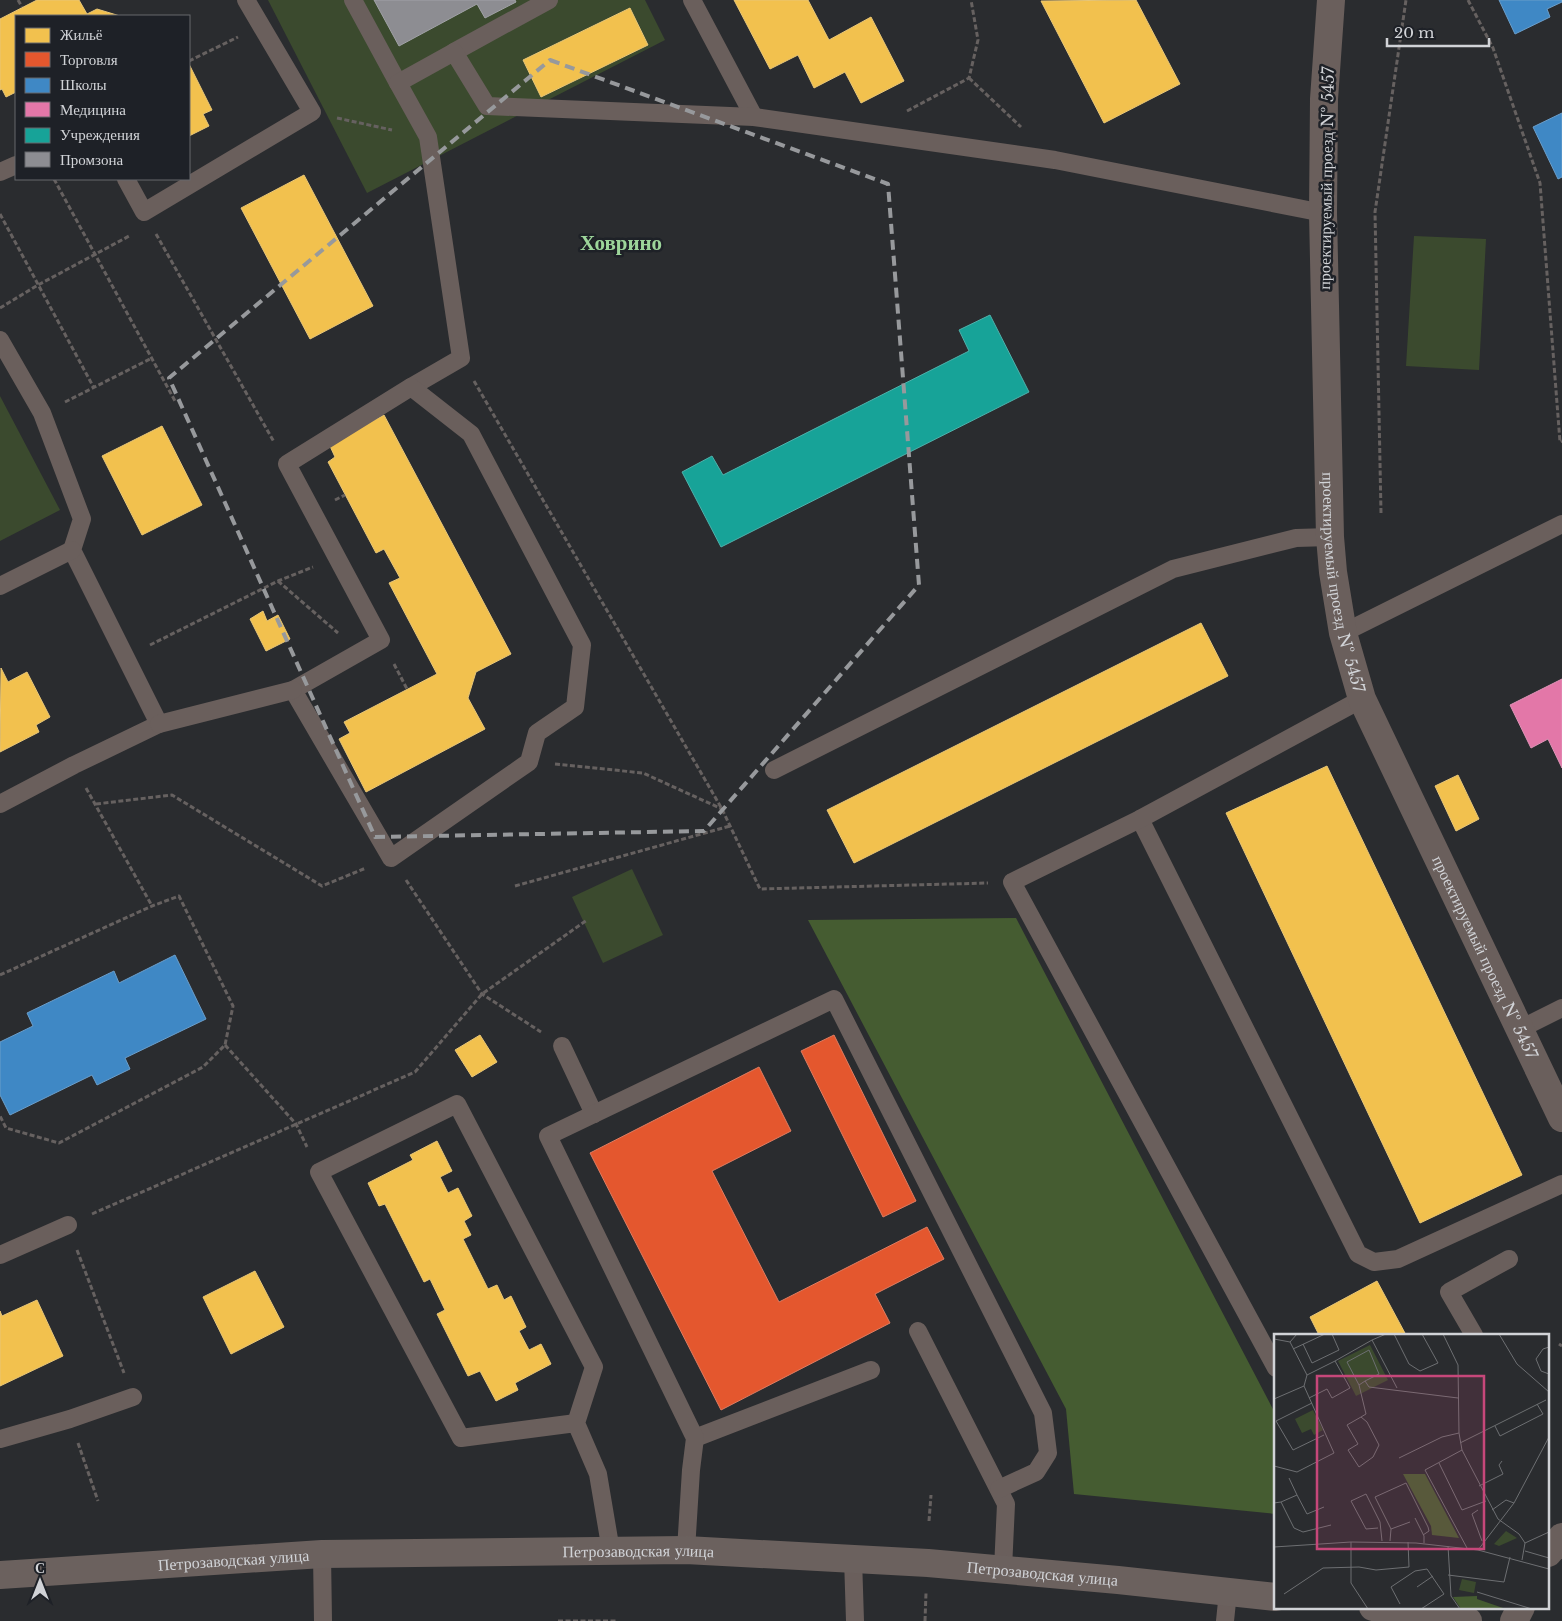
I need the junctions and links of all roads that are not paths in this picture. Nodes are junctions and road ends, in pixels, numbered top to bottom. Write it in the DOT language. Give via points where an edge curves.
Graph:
graph roads {
  1 [pos="246,0"];
  2 [pos="353,0"];
  3 [pos="549,0"];
  4 [pos="692,0"];
  5 [pos="1331,0"];
  6 [pos="454,52"];
  7 [pos="398,83"];
  8 [pos="754,117"];
  9 [pos="15,165"];
  10 [pos="0,172"];
  11 [pos="127,180"];
  12 [pos="1323,213"];
  13 [pos="0,340"];
  14 [pos="411,387"];
  15 [pos="1562,524"];
  16 [pos="1330,537"];
  17 [pos="72,550"];
  18 [pos="0,586"];
  19 [pos="1343,634"];
  20 [pos="293,690"];
  21 [pos="1362,699"];
  22 [pos="159,724"];
  23 [pos="774,770"];
  24 [pos="0,804"];
  25 [pos="1140,819"];
  26 [pos="1562,1008"];
  27 [pos="1520,1029"];
  28 [pos="562,1046"];
  29 [pos="594,1114"];
  30 [pos="1562,1118"];
  31 [pos="1562,1184"];
  32 [pos="68,1225"];
  33 [pos="0,1255"];
  34 [pos="1509,1260"];
  35 [pos="918,1331"];
  36 [pos="1473,1334"];
  37 [pos="1274,1364"];
  38 [pos="871,1370"];
  39 [pos="133,1397"];
  40 [pos="576,1424"];
  41 [pos="0,1438"];
  42 [pos="695,1438"];
  43 [pos="999,1489"];
  44 [pos="686,1550"];
  45 [pos="611,1551"];
  46 [pos="322,1554"];
  47 [pos="853,1558"];
  48 [pos="1003,1569"];
  49 [pos="0,1575"];
  50 [pos="1228,1592"];
  51 [pos="1274,1597"];
  52 [pos="1390,1608"];
  53 [pos="1520,1608"];
  54 [pos="1407,1609"];
  55 [pos="323,1621"];
  56 [pos="855,1621"];
  57 [pos="1225,1621"];
  58 [pos="1468,1621"];
  59 [pos="1514,1621"];
  1 -- 11 [label="lane" via="312,112 147,218"];
  2 -- 7 [label="lane"];
  3 -- 6 [label="lane"];
  4 -- 8 [label="lane"];
  5 -- 12 [label="street, проектируемый проезд № 5457" via="1324,99"];
  6 -- 7 [label="lane"];
  6 -- 8 [label="lane" via="486,106"];
  7 -- 14 [label="lane" via="428,137 461,358"];
  8 -- 12 [label="lane" via="1055,160"];
  9 -- 10 [label="lane"];
  12 -- 16 [label="street, проектируемый проезд № 5457"];
  13 -- 17 [label="lane" via="42,413 82,519"];
  14 -- 20 [label="lane" via="287,464 381,640"];
  14 -- 20 [label="lane" via="471,434 582,645 575,707 537,733 529,762 391,858"];
  15 -- 19 [label="lane"];
  16 -- 19 [label="street, проектируемый проезд № 5457"];
  16 -- 23 [label="lane" via="1296,538 1173,569"];
  17 -- 18 [label="lane"];
  17 -- 22 [label="lane"];
  19 -- 21 [label="street, проектируемый проезд № 5457"];
  20 -- 22 [label="lane"];
  21 -- 25 [label="lane"];
  21 -- 27 [label="street, проектируемый проезд № 5457"];
  22 -- 24 [label="lane"];
  25 -- 31 [label="lane" via="1358,1254 1374,1262 1398,1259"];
  25 -- 37 [label="lane" via="1012,882"];
  26 -- 27 [label="lane"];
  27 -- 30 [label="street, проектируемый проезд № 5457"];
  28 -- 29 [label="lane"];
  29 -- 42 [label="lane" via="548,1136"];
  29 -- 43 [label="lane" via="834,999 1043,1412 1048,1453 1036,1472"];
  32 -- 33 [label="lane"];
  34 -- 36 [label="lane" via="1449,1292"];
  35 -- 43 [label="lane"];
  38 -- 42 [label="lane"];
  39 -- 41 [label="lane"];
  40 -- 40 [label="lane" via="594,1367 457,1104 319,1172 461,1438"];
  40 -- 45 [label="lane" via="598,1474"];
  42 -- 44 [label="lane"];
  43 -- 48 [label="lane" via="1006,1504"];
  44 -- 45 [label="main road, Петрозаводская улица"];
  44 -- 47 [label="main road, Петрозаводская улица"];
  45 -- 46 [label="main road, Петрозаводская улица"];
  46 -- 49 [label="main road, Петрозаводская улица"];
  46 -- 55 [label="lane"];
  47 -- 48 [label="main road, Петрозаводская улица"];
  47 -- 56 [label="lane"];
  48 -- 50 [label="main road, Петрозаводская улица"];
  50 -- 51 [label="main road, Петрозаводская улица"];
  50 -- 57 [label="lane"];
  52 -- 54 [label="main road"];
  53 -- 59 [label="street"];
  54 -- 58 [label="main road"];
}
